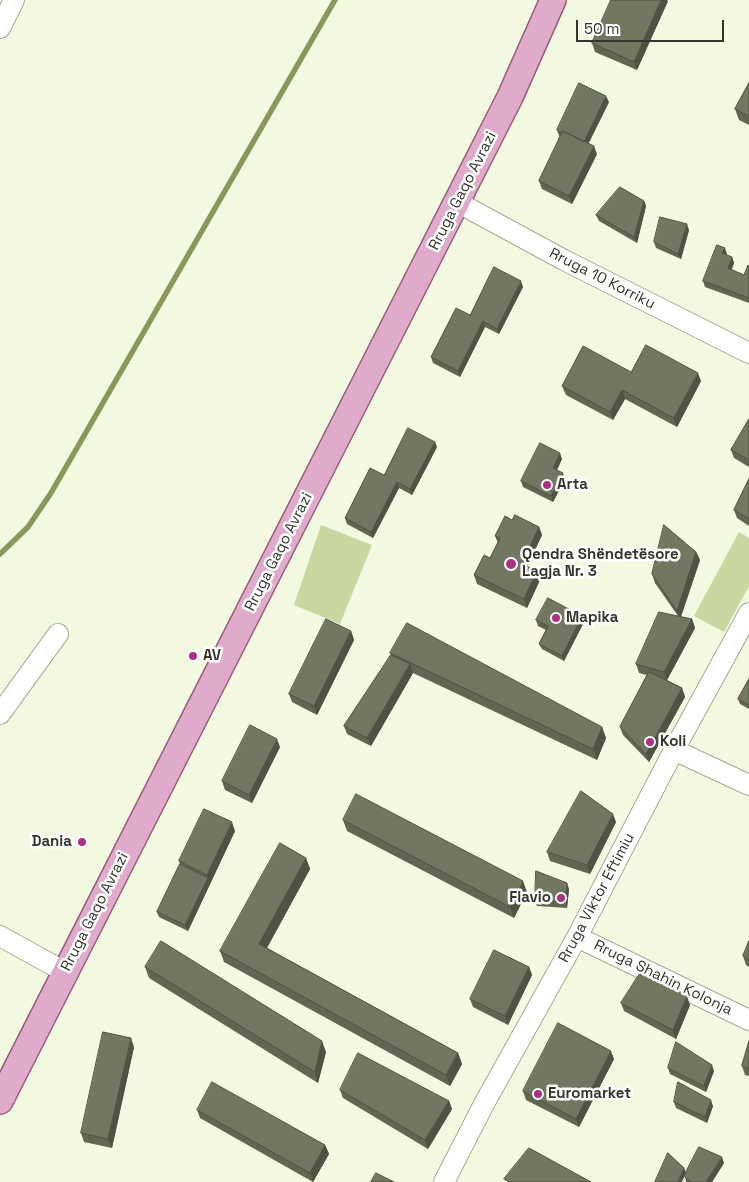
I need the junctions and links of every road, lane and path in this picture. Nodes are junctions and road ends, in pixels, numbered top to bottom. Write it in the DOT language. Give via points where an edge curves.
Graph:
graph roads {
  1 [pos="14,0"];
  2 [pos="554,0"];
  3 [pos="0,28"];
  4 [pos="457,202"];
  5 [pos="749,353"];
  6 [pos="749,612"];
  7 [pos="58,634"];
  8 [pos="0,714"];
  9 [pos="674,750"];
  10 [pos="749,785"];
  11 [pos="0,936"];
  12 [pos="577,937"];
  13 [pos="65,972"];
  14 [pos="749,1020"];
  15 [pos="0,1101"];
  16 [pos="444,1182"];
  1 -- 3 [label="street"];
  2 -- 4 [label="main road, Rruga Gaqo Avrazi"];
  4 -- 5 [label="street, Rruga 10 Korriku"];
  4 -- 13 [label="main road, Rruga Gaqo Avrazi"];
  6 -- 9 [label="street, Rruga Viktor Eftimiu"];
  7 -- 8 [label="street"];
  9 -- 10 [label="street"];
  9 -- 12 [label="street, Rruga Viktor Eftimiu"];
  11 -- 13 [label="street"];
  12 -- 14 [label="street, Rruga Shahin Kolonja"];
  12 -- 16 [label="street, Rruga Viktor Eftimiu"];
  13 -- 15 [label="main road, Rruga Gaqo Avrazi"];
}
